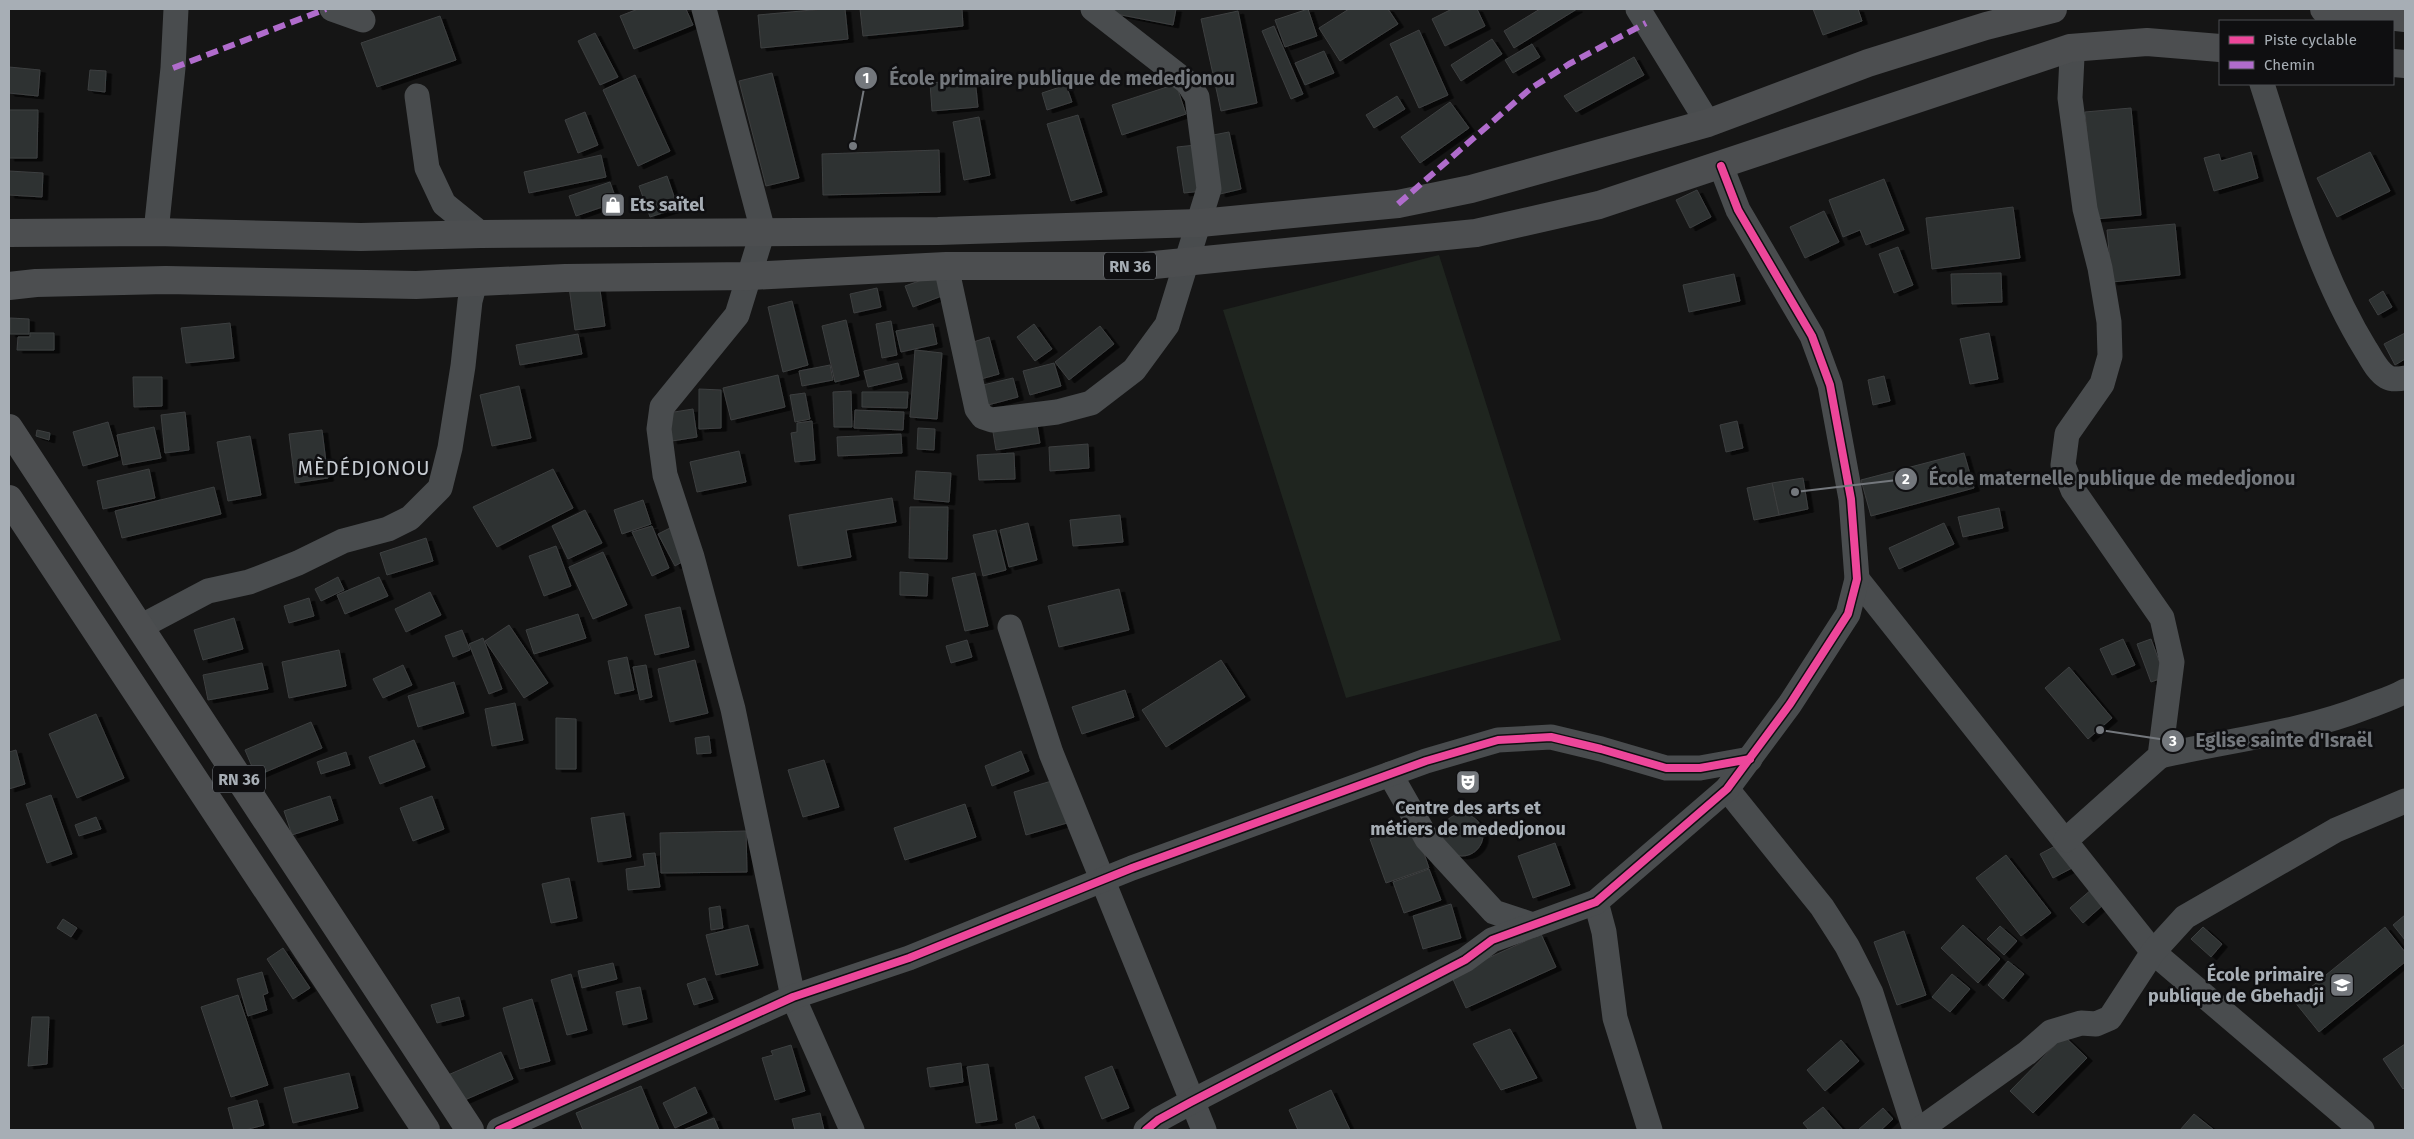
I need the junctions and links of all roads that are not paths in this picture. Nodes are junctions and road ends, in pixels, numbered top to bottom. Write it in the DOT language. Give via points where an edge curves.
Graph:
graph roads {
  1 [pos="176,9"];
  2 [pos="332,9"];
  3 [pos="704,9"];
  4 [pos="1092,9"];
  5 [pos="1638,9"];
  6 [pos="2053,9"];
  7 [pos="2324,9"];
  8 [pos="2405,18"];
  9 [pos="363,20"];
  10 [pos="2070,48"];
  11 [pos="2219,48"];
  12 [pos="2262,85"];
  13 [pos="417,96"];
  14 [pos="1708,123"];
  15 [pos="1721,166"];
  16 [pos="1200,223"];
  17 [pos="156,232"];
  18 [pos="763,232"];
  19 [pos="9,233"];
  20 [pos="481,234"];
  21 [pos="1187,261"];
  22 [pos="946,266"];
  23 [pos="750,276"];
  24 [pos="475,282"];
  25 [pos="9,286"];
  26 [pos="2405,378"];
  27 [pos="9,428"];
  28 [pos="9,499"];
  29 [pos="1858,579"];
  30 [pos="140,627"];
  31 [pos="1010,627"];
  32 [pos="2405,691"];
  33 [pos="2160,756"];
  34 [pos="1750,759"];
  35 [pos="1390,774"];
  36 [pos="1727,789"];
  37 [pos="2405,800"];
  38 [pos="2066,840"];
  39 [pos="1101,881"];
  40 [pos="1596,902"];
  41 [pos="1533,925"];
  42 [pos="2153,952"];
  43 [pos="793,997"];
  44 [pos="1191,1102"];
  45 [pos="426,1130"];
  46 [pos="470,1130"];
  47 [pos="498,1130"];
  48 [pos="852,1130"];
  49 [pos="1146,1130"];
  50 [pos="1204,1130"];
  51 [pos="1650,1130"];
  52 [pos="1915,1130"];
  53 [pos="1919,1130"];
  54 [pos="2362,1130"];
  1 -- 17 [label="street"];
  2 -- 9 [label="street"];
  3 -- 18 [label="street"];
  4 -- 16 [label="street" via="1188,83 1197,97 1209,189"];
  5 -- 14 [label="street"];
  6 -- 14 [label="main road" via="1868,63"];
  7 -- 8 [label="main road"];
  10 -- 11 [label="main road, RN 36" via="2147,42"];
  10 -- 15 [label="main road, RN 36"];
  10 -- 33 [label="street" via="2070,98 2085,209 2109,322 2110,356 2102,384 2068,434 2064,465 2072,490 2162,618 2172,662"];
  12 -- 26 [label="street" via="2312,237 2351,325 2382,372 2399,380"];
  13 -- 20 [label="street" via="427,168 444,204"];
  14 -- 16 [label="main road" via="1480,186 1398,204"];
  15 -- 21 [label="main road, RN 36" via="1599,205 1476,233"];
  15 -- 29 [label="street" via="1738,210 1812,336 1830,385 1851,499"];
  16 -- 18 [label="main road" via="938,231"];
  16 -- 21 [label="street"];
  17 -- 19 [label="main road"];
  17 -- 20 [label="main road" via="361,237"];
  18 -- 20 [label="main road"];
  18 -- 23 [label="street"];
  21 -- 22 [label="main road, RN 36" via="1144,266"];
  21 -- 22 [label="street" via="1168,325 1134,370 1091,403 1057,412 992,420 982,417 977,410"];
  22 -- 23 [label="main road, RN 36"];
  23 -- 24 [label="main road, RN 36"];
  23 -- 43 [label="street" via="737,315 662,407 659,429 665,475 692,557 733,709"];
  24 -- 25 [label="main road, RN 36" via="416,285 166,280"];
  24 -- 30 [label="street" via="450,448 440,488 410,518 388,529 343,541 249,582 208,591"];
  27 -- 30 [label="main road, RN 36"];
  28 -- 45 [label="main road, RN 36"];
  29 -- 34 [label="street" via="1848,614"];
  29 -- 38 [label="street"];
  30 -- 46 [label="main road, RN 36"];
  31 -- 39 [label="street" via="1051,753"];
  32 -- 33 [label="street" via="2338,718 2289,731"];
  33 -- 38 [label="street"];
  34 -- 35 [label="street" via="1700,768 1666,768 1551,737 1498,740"];
  34 -- 36 [label="street"];
  35 -- 39 [label="street"];
  35 -- 41 [label="street" via="1427,838 1494,912"];
  36 -- 40 [label="street"];
  36 -- 52 [label="street" via="1822,907 1847,946 1871,993"];
  37 -- 42 [label="street" via="2336,830 2185,917"];
  38 -- 42 [label="street"];
  39 -- 43 [label="street" via="909,958"];
  39 -- 44 [label="street"];
  40 -- 41 [label="street"];
  40 -- 51 [label="street" via="1604,932 1615,1018"];
  41 -- 44 [label="street" via="1492,940 1465,960"];
  42 -- 53 [label="street" via="2110,1018 2096,1024 2081,1023 2051,1032 2028,1053"];
  42 -- 54 [label="street"];
  43 -- 47 [label="street"];
  43 -- 48 [label="street"];
  44 -- 49 [label="street"];
  44 -- 50 [label="street"];
}
